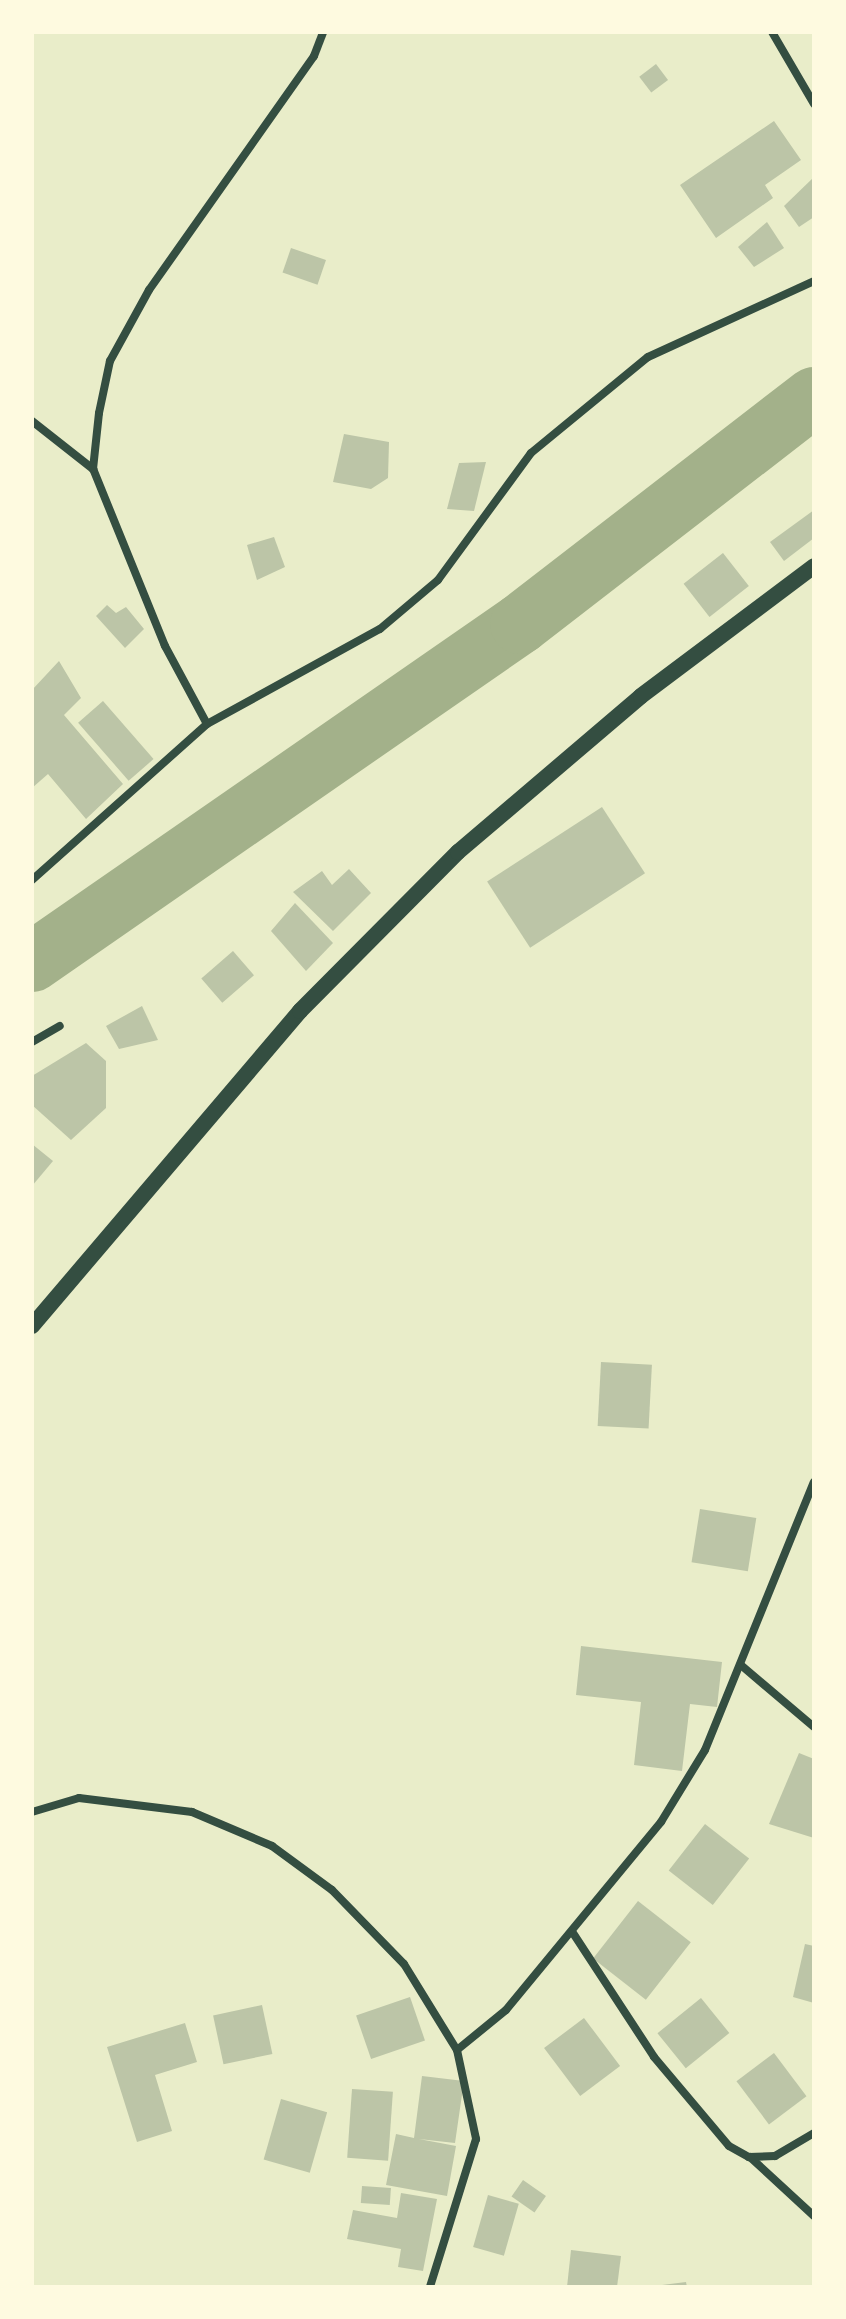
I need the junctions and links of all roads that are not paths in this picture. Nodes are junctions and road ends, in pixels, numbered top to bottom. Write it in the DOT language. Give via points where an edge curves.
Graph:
graph roads {
  1 [pos="323,32"];
  2 [pos="772,32"];
  3 [pos="814,104"];
  4 [pos="814,281"];
  5 [pos="32,421"];
  6 [pos="93,469"];
  7 [pos="814,566"];
  8 [pos="207,724"];
  9 [pos="32,880"];
  10 [pos="60,1026"];
  11 [pos="32,1042"];
  12 [pos="32,1326"];
  13 [pos="814,1482"];
  14 [pos="742,1666"];
  15 [pos="814,1727"];
  16 [pos="32,1812"];
  17 [pos="573,1933"];
  18 [pos="457,2050"];
  19 [pos="814,2133"];
  20 [pos="749,2157"];
  21 [pos="814,2216"];
  22 [pos="430,2287"];
  1 -- 6 [label="street" via="314,56 149,290 110,361"];
  2 -- 3 [label="street"];
  4 -- 8 [label="street" via="648,357 531,453 438,580 380,629"];
  5 -- 6 [label="street"];
  6 -- 8 [label="street" via="165,646"];
  7 -- 12 [label="main road" via="641,696 458,852 300,1011"];
  8 -- 9 [label="street"];
  10 -- 11 [label="street"];
  13 -- 14 [label="street"];
  14 -- 15 [label="street"];
  14 -- 17 [label="street" via="705,1750 661,1822"];
  16 -- 18 [label="street" via="79,1798 124,1801 192,1812 272,1846 332,1890 404,1964"];
  17 -- 18 [label="street" via="506,2010"];
  17 -- 20 [label="street" via="654,2057 729,2146"];
  18 -- 22 [label="street" via="476,2139"];
  19 -- 20 [label="street" via="775,2156"];
  20 -- 21 [label="street"];
}
